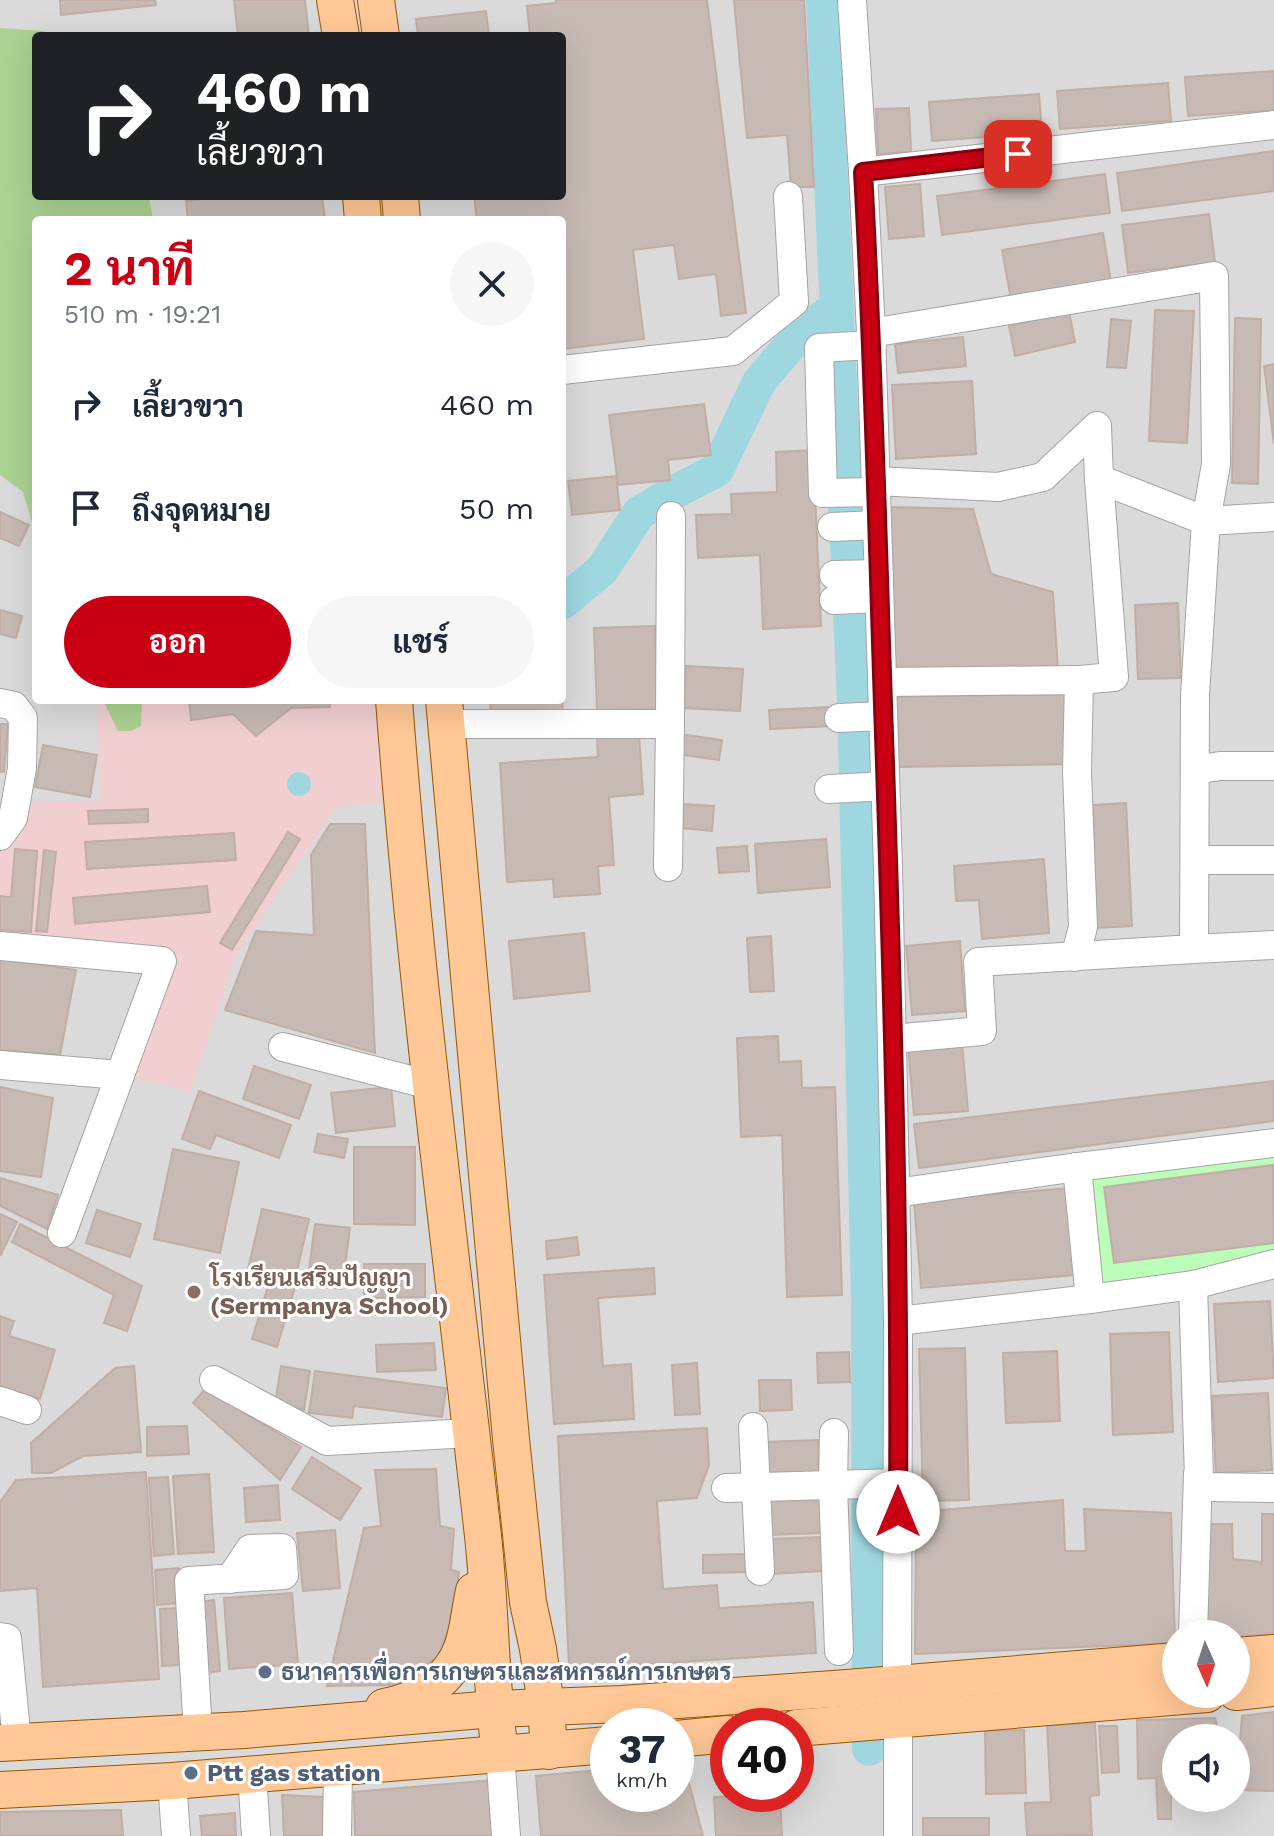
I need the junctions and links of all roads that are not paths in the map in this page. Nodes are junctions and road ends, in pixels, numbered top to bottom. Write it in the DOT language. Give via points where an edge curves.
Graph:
graph roads {
  1 [pos="335,0"];
  2 [pos="355,0"];
  3 [pos="376,0"];
  4 [pos="391,0"];
  5 [pos="852,0"];
  6 [pos="340,32"];
  7 [pos="356,32"];
  8 [pos="380,32"];
  9 [pos="393,32"];
  10 [pos="1274,125"];
  11 [pos="863,172"];
  12 [pos="788,196"];
  13 [pos="871,341"];
  14 [pos="566,370"];
  15 [pos="1099,479"];
  16 [pos="875,488"];
  17 [pos="671,516"];
  18 [pos="1274,517"];
  19 [pos="1206,521"];
  20 [pos="876,525"];
  21 [pos="832,527"];
  22 [pos="878,586"];
  23 [pos="834,587"];
  24 [pos="1079,680"];
  25 [pos="882,682"];
  26 [pos="0,703"];
  27 [pos="394,704"];
  28 [pos="445,712"];
  29 [pos="883,716"];
  30 [pos="839,718"];
  31 [pos="670,724"];
  32 [pos="1274,766"];
  33 [pos="1195,770"];
  34 [pos="877,785"];
  35 [pos="829,789"];
  36 [pos="0,836"];
  37 [pos="1196,860"];
  38 [pos="1274,860"];
  39 [pos="668,867"];
  40 [pos="1274,945"];
  41 [pos="0,946"];
  42 [pos="1194,949"];
  43 [pos="1075,957"];
  44 [pos="892,1039"];
  45 [pos="283,1047"];
  46 [pos="0,1065"];
  47 [pos="120,1075"];
  48 [pos="430,1085"];
  49 [pos="1274,1143"];
  50 [pos="1077,1167"];
  51 [pos="896,1193"];
  52 [pos="62,1233"];
  53 [pos="1274,1264"];
  54 [pos="1193,1285"];
  55 [pos="1090,1299"];
  56 [pos="898,1321"];
  57 [pos="214,1380"];
  58 [pos="753,1427"];
  59 [pos="470,1433"];
  60 [pos="834,1433"];
  61 [pos="1198,1474"];
  62 [pos="892,1483"];
  63 [pos="843,1485"];
  64 [pos="756,1487"];
  65 [pos="726,1488"];
  66 [pos="1274,1488"];
  67 [pos="484,1540"];
  68 [pos="760,1571"];
  69 [pos="230,1579"];
  70 [pos="1193,1620"];
  71 [pos="0,1637"];
  72 [pos="538,1649"];
  73 [pos="839,1651"];
  74 [pos="1274,1653"];
  75 [pos="1250,1655"];
  76 [pos="1162,1662"];
  77 [pos="892,1685"];
  78 [pos="1274,1688"];
  79 [pos="1250,1691"];
  80 [pos="1162,1697"];
  81 [pos="622,1704"];
  82 [pos="546,1706"];
  83 [pos="494,1709"];
  84 [pos="869,1713"];
  85 [pos="814,1724"];
  86 [pos="244,1730"];
  87 [pos="198,1732"];
  88 [pos="9,1742"];
  89 [pos="590,1747"];
  90 [pos="549,1751"];
  91 [pos="500,1753"];
  92 [pos="338,1768"];
  93 [pos="252,1773"];
  94 [pos="172,1781"];
  95 [pos="0,1790"];
  96 [pos="176,1836"];
  97 [pos="256,1836"];
  98 [pos="337,1836"];
  99 [pos="506,1836"];
  100 [pos="898,1836"];
  1 -- 6 [label="main road"];
  2 -- 7 [label="main road"];
  3 -- 8 [label="main road"];
  4 -- 9 [label="main road"];
  5 -- 11 [label="street"];
  10 -- 11 [label="street"];
  11 -- 13 [label="street"];
  12 -- 14 [label="street" via="794,302 733,351"];
  13 -- 16 [label="street"];
  13 -- 16 [label="street" via="819,348 823,493"];
  13 -- 19 [label="street" via="1214,276 1216,464"];
  15 -- 16 [label="street" via="1097,426 1043,477 998,487"];
  15 -- 19 [label="street"];
  15 -- 24 [label="street" via="1114,677"];
  16 -- 20 [label="street"];
  17 -- 31 [label="street"];
  18 -- 19 [label="street"];
  19 -- 33 [label="street"];
  20 -- 21 [label="street"];
  20 -- 22 [label="street"];
  22 -- 23 [label="street"];
  22 -- 25 [label="street"];
  24 -- 25 [label="street"];
  24 -- 43 [label="street" via="1083,927"];
  25 -- 29 [label="street"];
  26 -- 36 [label="street" via="14,706 23,718 15,810"];
  27 -- 48 [label="main road"];
  28 -- 31 [label="street"];
  28 -- 72 [label="main road" via="512,1454"];
  29 -- 30 [label="street"];
  29 -- 34 [label="street"];
  31 -- 39 [label="street"];
  32 -- 33 [label="street"];
  33 -- 37 [label="street"];
  34 -- 35 [label="street"];
  34 -- 44 [label="street"];
  37 -- 38 [label="street"];
  37 -- 42 [label="street"];
  40 -- 42 [label="street"];
  41 -- 47 [label="street" via="162,961"];
  42 -- 43 [label="street"];
  43 -- 44 [label="street" via="978,962 982,1031"];
  44 -- 51 [label="street"];
  45 -- 48 [label="street"];
  46 -- 47 [label="street"];
  47 -- 52 [label="street"];
  48 -- 59 [label="main road"];
  49 -- 50 [label="street"];
  50 -- 51 [label="street"];
  50 -- 55 [label="street"];
  51 -- 56 [label="street"];
  53 -- 54 [label="street"];
  54 -- 55 [label="street"];
  54 -- 61 [label="street"];
  55 -- 56 [label="street"];
  56 -- 62 [label="street"];
  57 -- 59 [label="street" via="327,1441"];
  58 -- 64 [label="street"];
  59 -- 67 [label="main road"];
  60 -- 63 [label="street"];
  61 -- 66 [label="street" via="1208,1487"];
  61 -- 70 [label="street"];
  62 -- 63 [label="street"];
  62 -- 77 [label="street"];
  63 -- 64 [label="street"];
  63 -- 73 [label="street"];
  64 -- 65 [label="street"];
  64 -- 68 [label="street"];
  67 -- 83 [label="main road"];
  67 -- 86 [label="main road" via="465,1634 457,1659 439,1683 395,1705"];
  69 -- 87 [label="street" via="189,1581"];
  71 -- 88 [label="street" via="7,1638"];
  72 -- 81 [label="main road" via="547,1674 566,1693"];
  72 -- 82 [label="main road"];
  74 -- 75 [label="main road"];
  76 -- 77 [label="main road"];
  77 -- 84 [label="main road"];
  77 -- 84 [label="main road"];
  78 -- 79 [label="main road"];
  80 -- 84 [label="main road"];
  81 -- 82 [label="main road"];
  81 -- 84 [label="main road"];
  82 -- 83 [label="main road"];
  82 -- 90 [label="main road"];
  83 -- 86 [label="main road"];
  83 -- 91 [label="main road"];
  84 -- 85 [label="main road"];
  84 -- 100 [label="street"];
  86 -- 87 [label="main road"];
  87 -- 88 [label="main road"];
  89 -- 90 [label="main road"];
  90 -- 91 [label="main road"];
  91 -- 92 [label="main road"];
  91 -- 99 [label="street"];
  92 -- 93 [label="main road"];
  92 -- 98 [label="street"];
  93 -- 94 [label="main road"];
  93 -- 97 [label="street"];
  94 -- 95 [label="main road"];
  94 -- 96 [label="street"];
}
